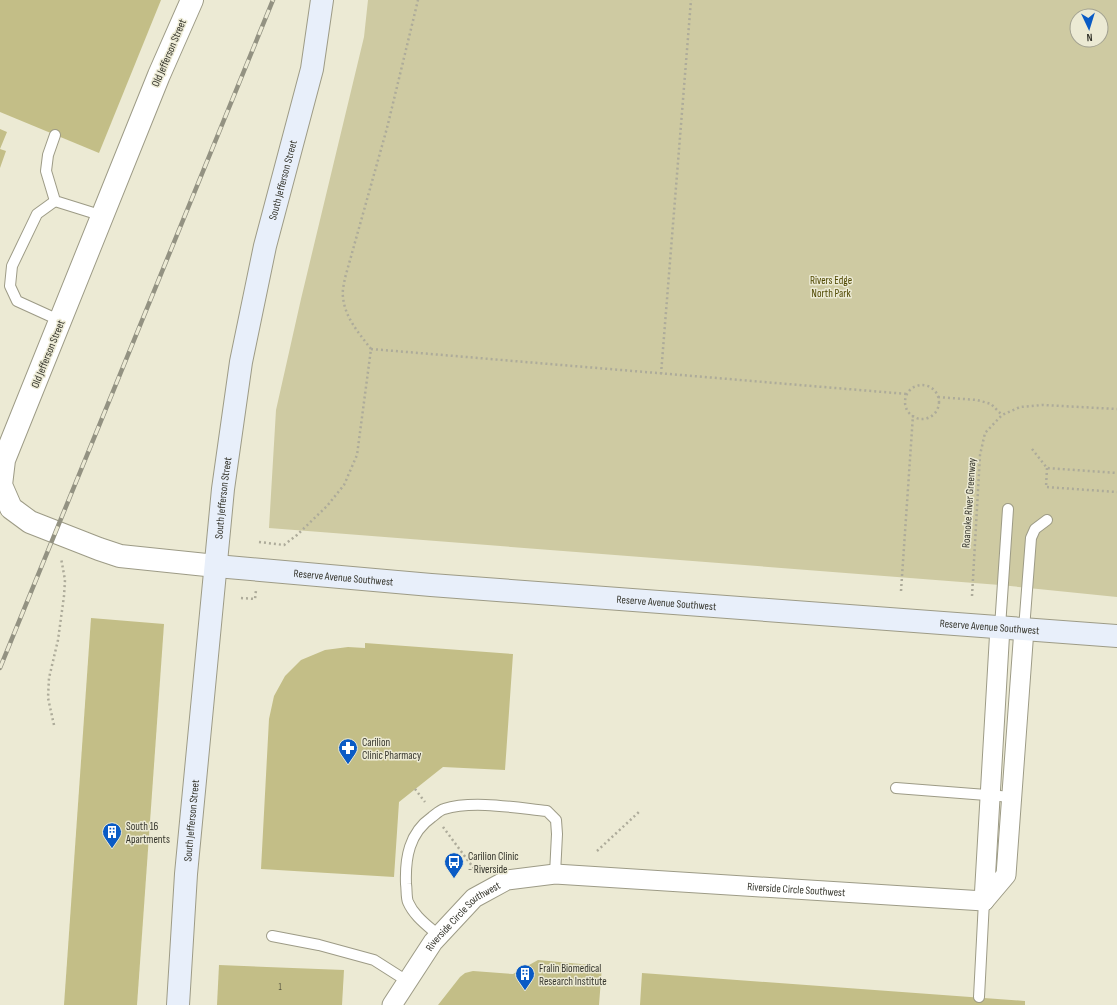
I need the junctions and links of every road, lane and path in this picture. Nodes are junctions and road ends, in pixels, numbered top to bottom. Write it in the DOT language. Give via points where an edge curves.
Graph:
graph roads {
  1 [pos="192,0"];
  2 [pos="322,0"];
  3 [pos="418,0"];
  4 [pos="691,0"];
  5 [pos="55,135"];
  6 [pos="55,201"];
  7 [pos="103,216"];
  8 [pos="61,321"];
  9 [pos="371,349"];
  10 [pos="661,374"];
  11 [pos="907,394"];
  12 [pos="938,397"];
  13 [pos="1117,409"];
  14 [pos="1002,414"];
  15 [pos="913,415"];
  16 [pos="1032,449"];
  17 [pos="1047,468"];
  18 [pos="1117,473"];
  19 [pos="1117,492"];
  20 [pos="1008,509"];
  21 [pos="1047,520"];
  22 [pos="54,532"];
  23 [pos="259,542"];
  24 [pos="216,566"];
  25 [pos="256,588"];
  26 [pos="901,591"];
  27 [pos="972,596"];
  28 [pos="241,598"];
  29 [pos="1000,627"];
  30 [pos="1024,629"];
  31 [pos="1117,636"];
  32 [pos="54,725"];
  33 [pos="896,788"];
  34 [pos="415,789"];
  35 [pos="990,795"];
  36 [pos="1012,797"];
  37 [pos="640,811"];
  38 [pos="434,815"];
  39 [pos="598,851"];
  40 [pos="475,870"];
  41 [pos="555,874"];
  42 [pos="984,901"];
  43 [pos="272,936"];
  44 [pos="438,936"];
  45 [pos="407,981"];
  46 [pos="979,998"];
  47 [pos="178,1005"];
  48 [pos="392,1005"];
  1 -- 7 [label="street, Old Jefferson Street"];
  2 -- 24 [label="main road, South Jefferson Street" via="312,69 265,246 241,362 223,489"];
  3 -- 9 [label="path" via="342,296 352,323"];
  4 -- 10 [label="path"];
  5 -- 6 [label="lane" via="46,171"];
  6 -- 7 [label="lane"];
  6 -- 8 [label="lane" via="37,214 12,266 10,286 18,301"];
  7 -- 8 [label="street, Old Jefferson Street"];
  8 -- 22 [label="street, Old Jefferson Street" via="4,460 1,485 11,508 30,522"];
  9 -- 10 [label="path"];
  9 -- 23 [label="path" via="357,455 344,485 327,506 284,545"];
  10 -- 11 [label="path"];
  11 -- 12 [label="path" via="915,386 921,385 932,388"];
  11 -- 15 [label="path" via="905,404"];
  12 -- 14 [label="path" via="977,400 991,404"];
  12 -- 15 [label="path" via="934,413 924,418"];
  13 -- 14 [label="path, Roanoke River Greenway" via="1043,404 1020,406"];
  14 -- 27 [label="path, Roanoke River Greenway" via="985,432 980,456"];
  15 -- 26 [label="path"];
  16 -- 17 [label="path"];
  17 -- 18 [label="path"];
  17 -- 19 [label="path" via="1046,487"];
  20 -- 29 [label="lane"];
  21 -- 30 [label="lane" via="1035,528 1031,538"];
  22 -- 24 [label="street, Old Jefferson Street" via="120,556"];
  22 -- 32 [label="path" via="64,566 65,580 58,640 49,678 48,698"];
  24 -- 29 [label="main road, Reserve Avenue Southwest" via="431,585"];
  24 -- 47 [label="main road, South Jefferson Street" via="186,874"];
  25 -- 28 [label="path" via="255,599"];
  29 -- 30 [label="main road, Reserve Avenue Southwest"];
  29 -- 35 [label="street"];
  30 -- 31 [label="main road, Reserve Avenue Southwest"];
  30 -- 36 [label="street"];
  33 -- 35 [label="lane"];
  34 -- 38 [label="path"];
  35 -- 36 [label="lane"];
  35 -- 42 [label="street"];
  36 -- 42 [label="street" via="1006,875"];
  37 -- 39 [label="path"];
  38 -- 40 [label="path"];
  38 -- 41 [label="lane" via="443,809 463,805 547,810 556,820"];
  38 -- 44 [label="lane" via="414,835 408,853 406,880 407,901 414,913"];
  41 -- 42 [label="street, Riverside Circle Southwest"];
  41 -- 44 [label="street, Riverside Circle Southwest" via="507,880 474,898"];
  42 -- 46 [label="lane"];
  43 -- 45 [label="lane" via="319,944 374,960"];
  44 -- 45 [label="street, Riverside Circle Southwest"];
  45 -- 48 [label="street, Riverside Circle Southwest"];
}
